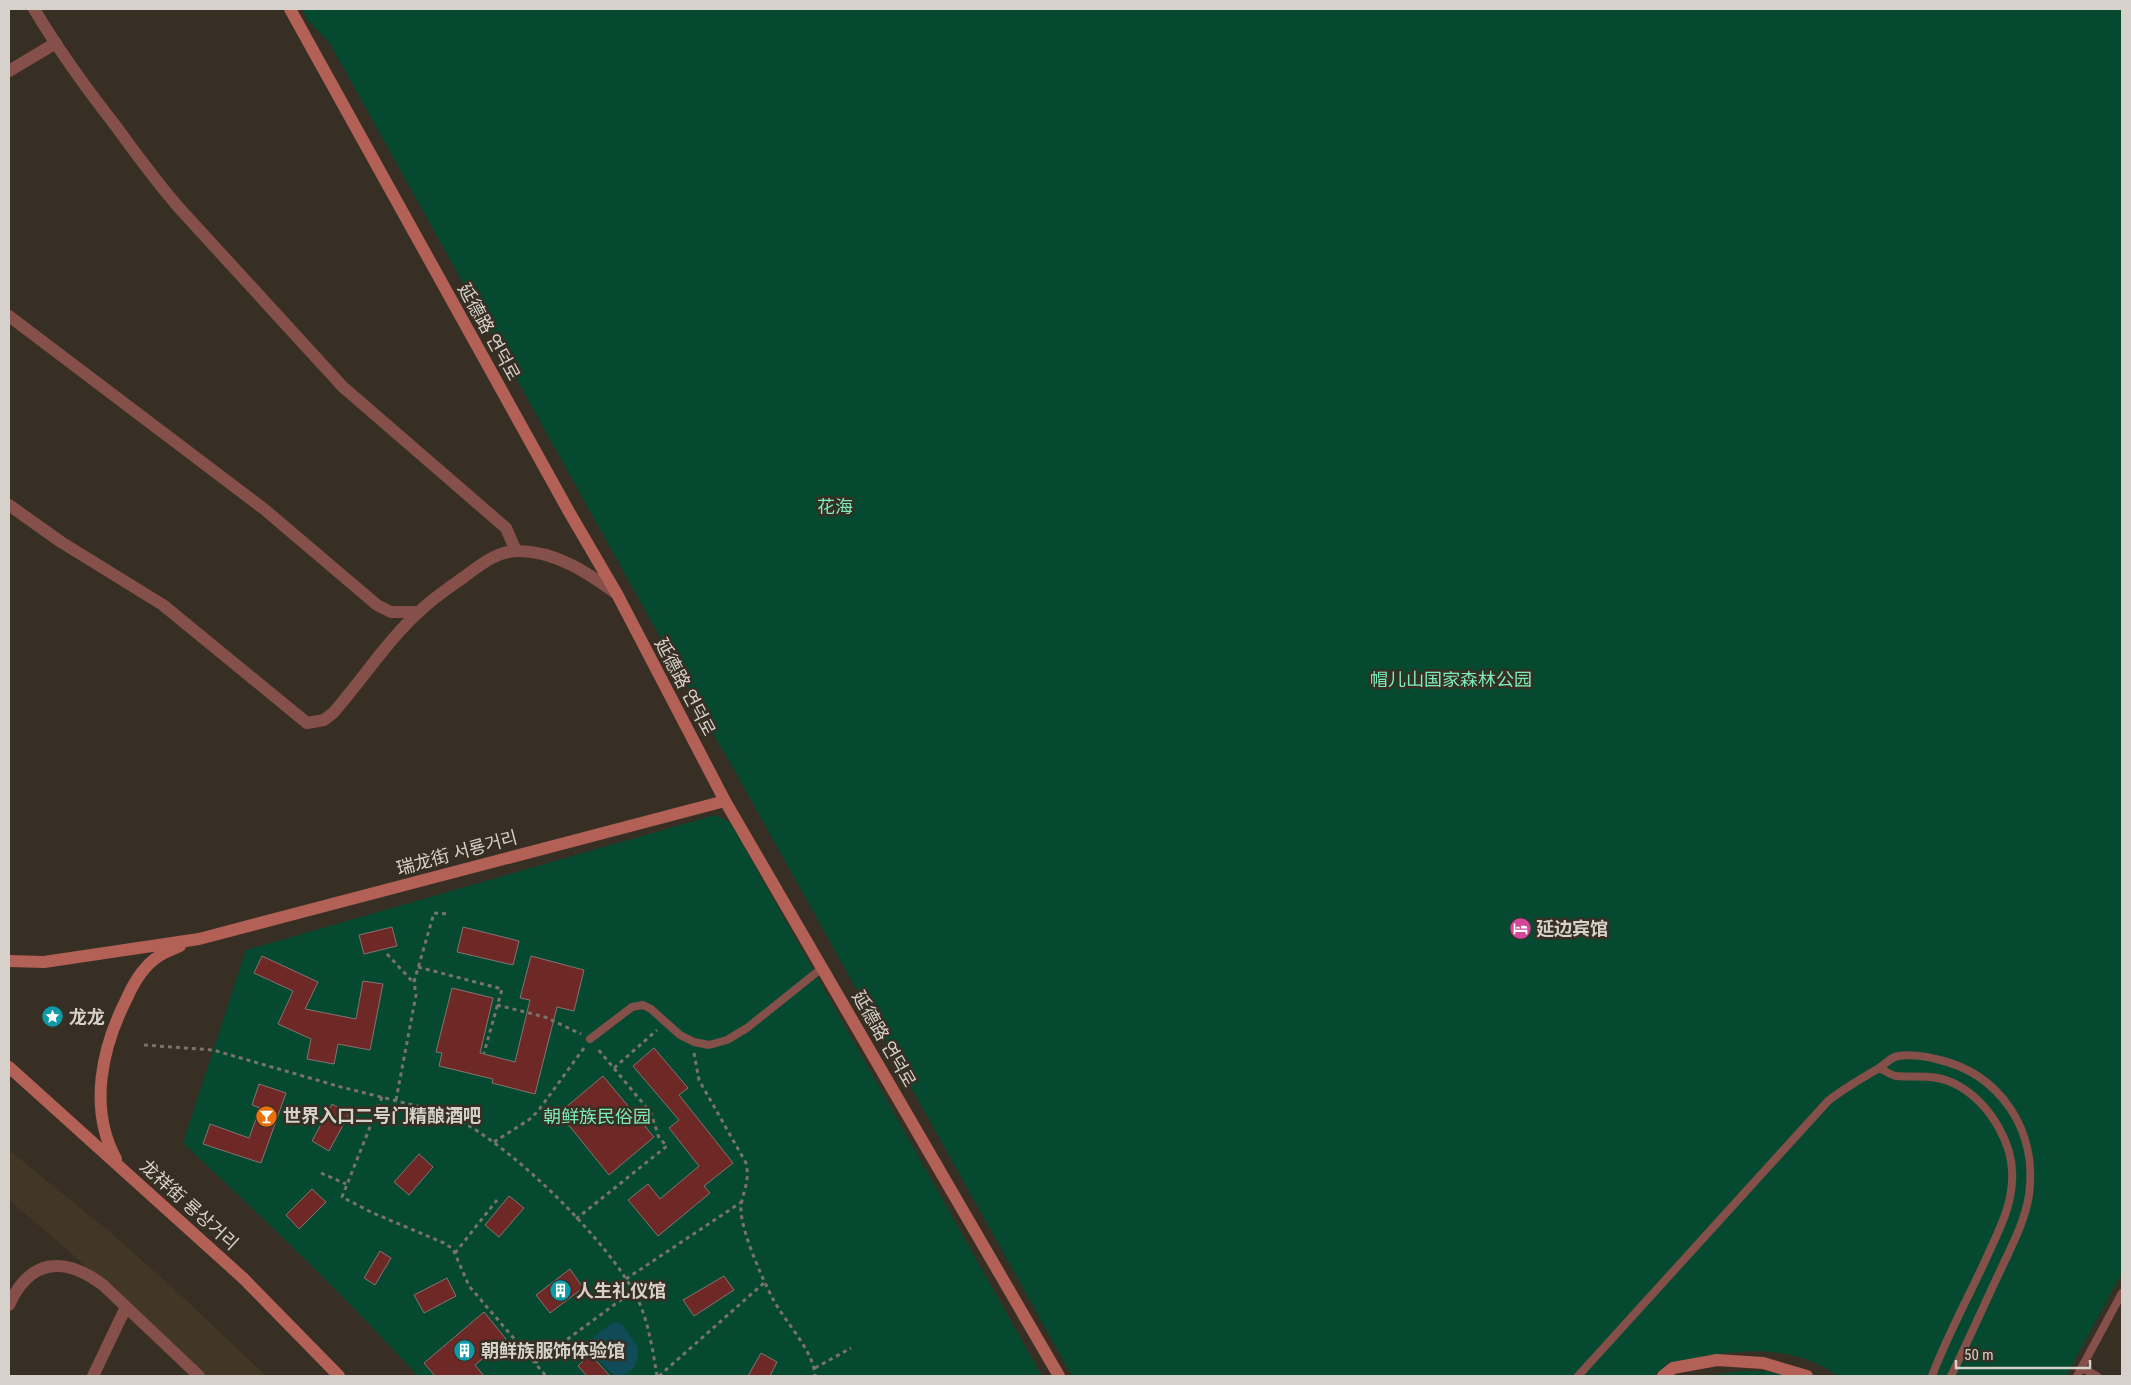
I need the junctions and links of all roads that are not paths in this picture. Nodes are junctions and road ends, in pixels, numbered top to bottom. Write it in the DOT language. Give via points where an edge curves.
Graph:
graph roads {
  1 [pos="34,9"];
  2 [pos="290,9"];
  3 [pos="56,43"];
  4 [pos="9,71"];
  5 [pos="9,316"];
  6 [pos="9,505"];
  7 [pos="516,551"];
  8 [pos="617,594"];
  9 [pos="418,612"];
  10 [pos="725,801"];
  11 [pos="199,939"];
  12 [pos="9,961"];
  13 [pos="822,968"];
  14 [pos="590,1039"];
  15 [pos="9,1067"];
  16 [pos="1879,1068"];
  17 [pos="120,1166"];
  18 [pos="2122,1293"];
  19 [pos="9,1305"];
  20 [pos="126,1307"];
  21 [pos="2082,1368"];
  22 [pos="93,1376"];
  23 [pos="199,1376"];
  24 [pos="339,1376"];
  25 [pos="1059,1376"];
  26 [pos="1578,1376"];
  27 [pos="1664,1376"];
  28 [pos="1807,1376"];
  29 [pos="1932,1376"];
  30 [pos="1951,1376"];
  31 [pos="2077,1376"];
  32 [pos="2097,1376"];
  1 -- 3 [label="street"];
  2 -- 8 [label="main road, 延德路 연덕로"];
  3 -- 4 [label="street"];
  3 -- 7 [label="street" via="161,187 202,233 343,387 506,528"];
  5 -- 9 [label="street" via="264,509 377,605 391,612"];
  6 -- 9 [label="street" via="61,542 163,605 307,723 324,720 333,713"];
  7 -- 8 [label="street" via="557,559 584,570"];
  7 -- 9 [label="street" via="483,563"];
  8 -- 10 [label="main road, 延德路 연덕로"];
  10 -- 11 [label="main road, 瑞龙街 서룡거리"];
  10 -- 13 [label="main road, 延德路 연덕로"];
  11 -- 12 [label="main road, 瑞龙街 서룡거리" via="44,962"];
  11 -- 17 [label="main road, 瑞龙街 서룡거리" via="160,955 147,966 132,987 112,1031 104,1057 101,1096 106,1135"];
  13 -- 14 [label="lane" via="747,1028 727,1040 709,1045 694,1042 680,1035 643,1005 632,1007"];
  13 -- 25 [label="main road, 延德路 연덕로"];
  15 -- 17 [label="main road, 龙祥街 룡상거리"];
  16 -- 26 [label="lane" via="1848,1085 1828,1101"];
  16 -- 29 [label="lane" via="1894,1076 1944,1080 1975,1098 2004,1138 2012,1164 2006,1213"];
  16 -- 30 [label="lane" via="1897,1056 1928,1057 1953,1062 1974,1073 1993,1088 2011,1110 2022,1128 2029,1150 2029,1196 2020,1227"];
  17 -- 24 [label="main road, 龙祥街 룡상거리" via="243,1278"];
  18 -- 21 [label="lane"];
  19 -- 20 [label="street" via="30,1274 52,1266 64,1266 92,1276"];
  20 -- 22 [label="street"];
  20 -- 23 [label="street"];
  21 -- 31 [label="lane"];
  21 -- 32 [label="lane"];
  27 -- 28 [label="main road" via="1673,1368 1717,1360 1763,1363"];
}
